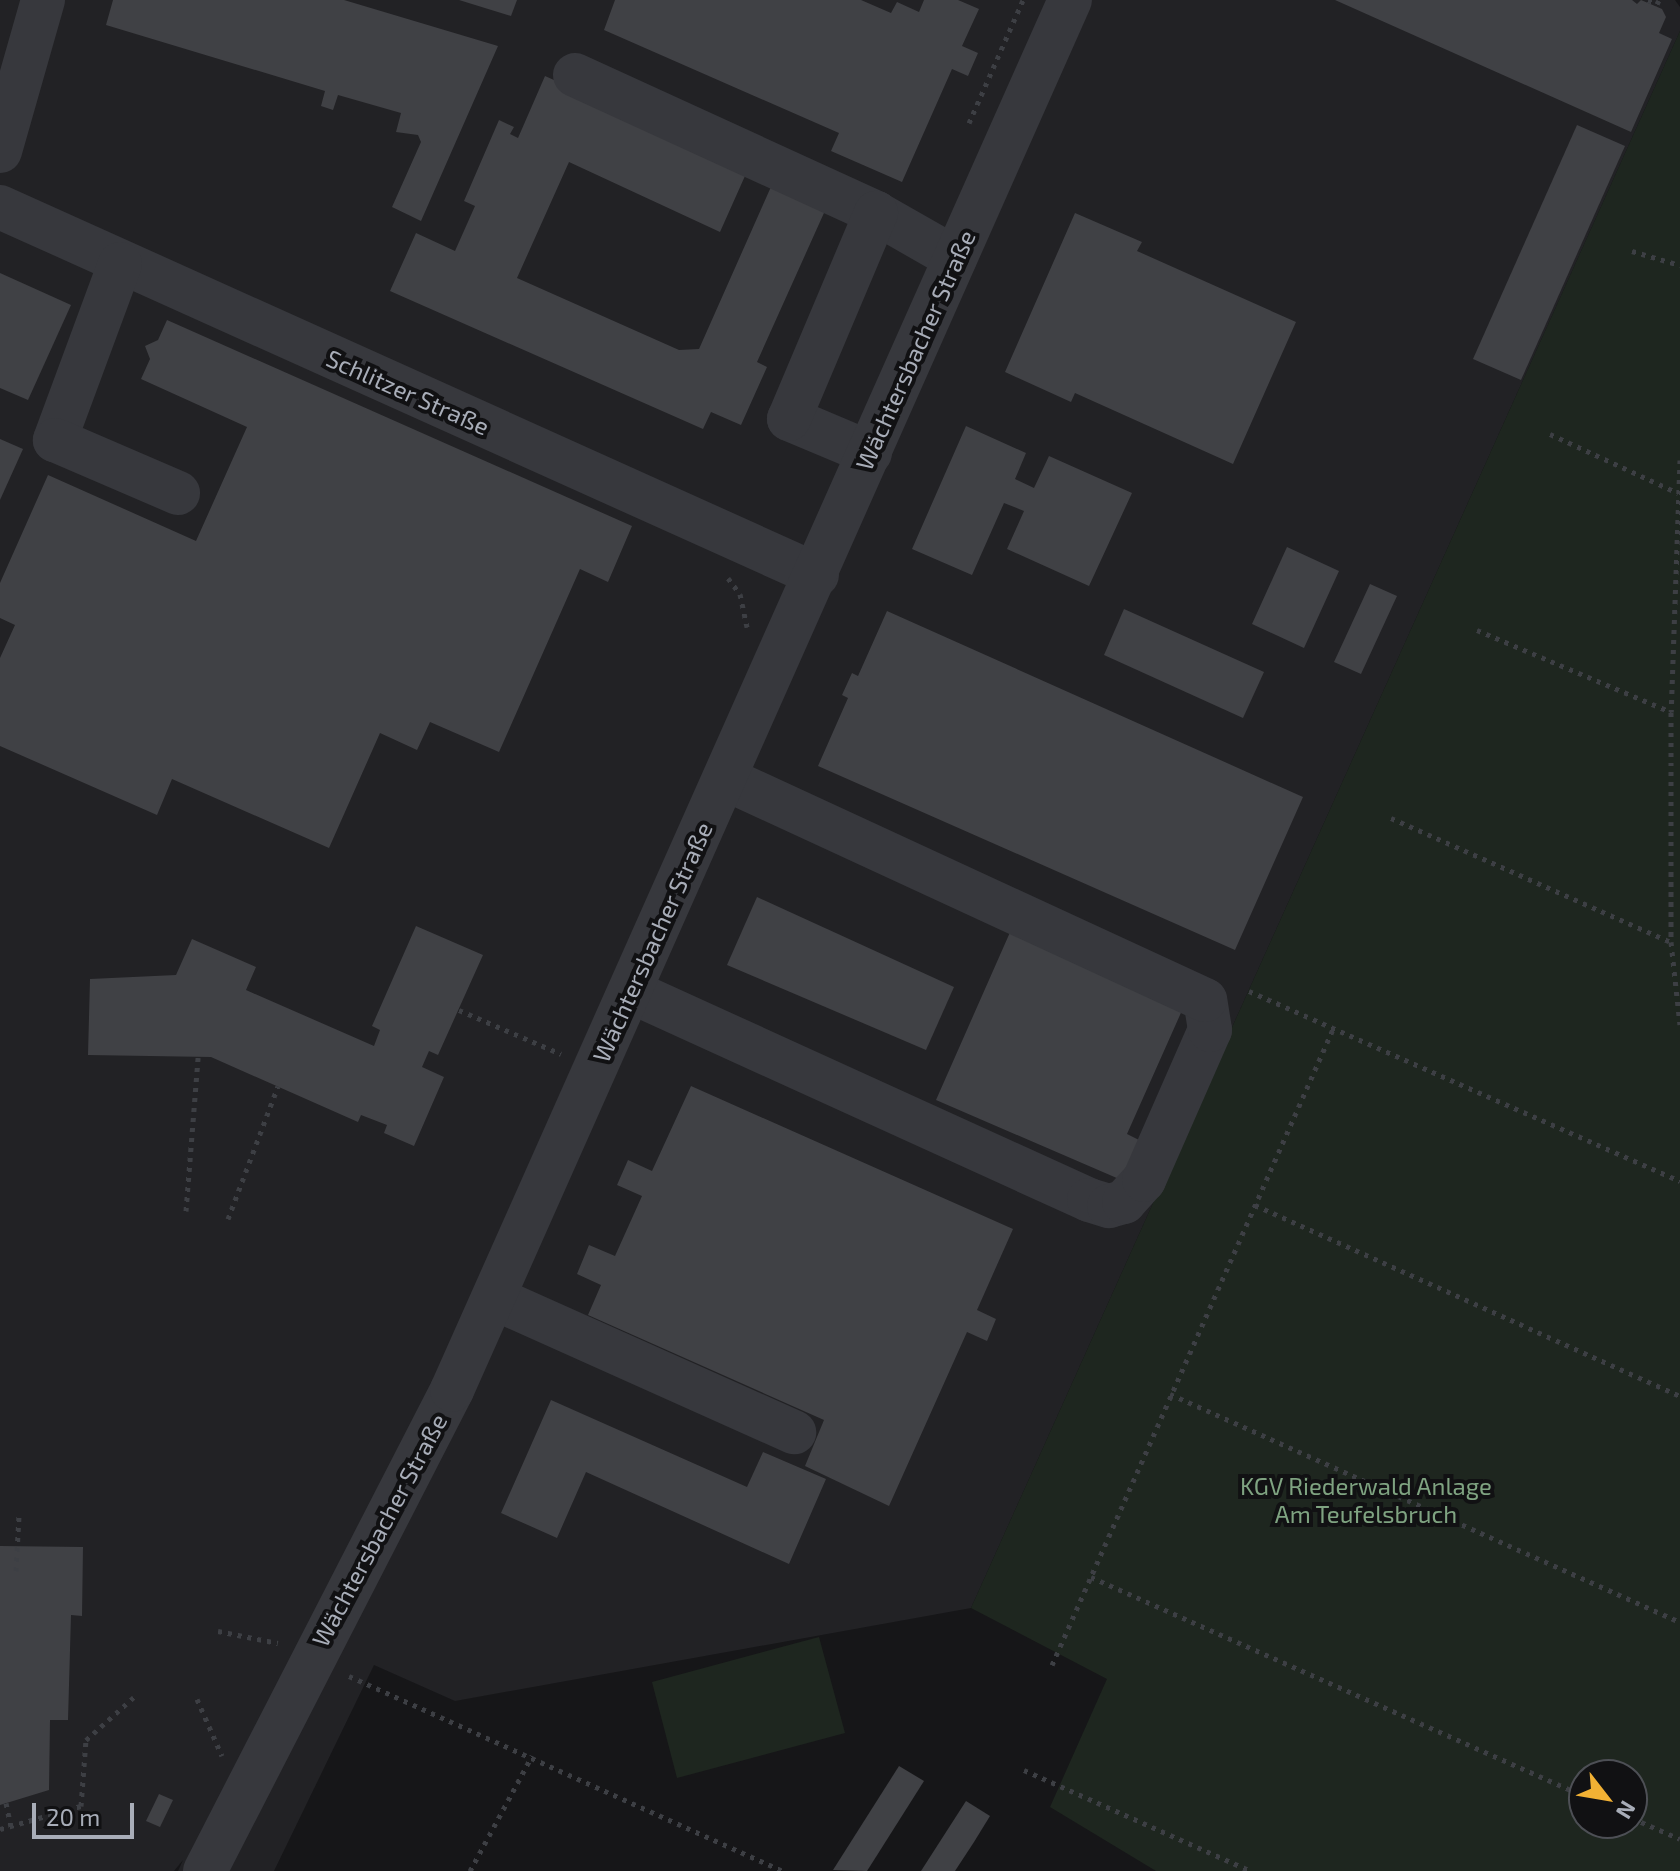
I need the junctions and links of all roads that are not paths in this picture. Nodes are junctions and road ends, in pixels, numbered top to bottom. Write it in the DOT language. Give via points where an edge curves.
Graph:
graph roads {
  1 [pos="43,0"];
  2 [pos="1070,0"];
  3 [pos="575,75"];
  4 [pos="0,151"];
  5 [pos="0,207"];
  6 [pos="876,213"];
  7 [pos="955,258"];
  8 [pos="120,264"];
  9 [pos="870,453"];
  10 [pos="178,493"];
  11 [pos="817,575"];
  12 [pos="726,779"];
  13 [pos="630,991"];
  14 [pos="494,1298"];
  15 [pos="794,1432"];
  16 [pos="205,1871"];
  1 -- 4 [label="street"];
  2 -- 7 [label="street, Wächtersbacher Straße"];
  3 -- 6 [label="street"];
  5 -- 8 [label="street, Schlitzer Straße"];
  6 -- 7 [label="street"];
  6 -- 9 [label="street" via="789,419"];
  7 -- 9 [label="street, Wächtersbacher Straße"];
  8 -- 10 [label="street" via="55,440"];
  8 -- 11 [label="street, Schlitzer Straße"];
  9 -- 11 [label="street, Wächtersbacher Straße"];
  11 -- 12 [label="street, Wächtersbacher Straße"];
  12 -- 13 [label="street, Wächtersbacher Straße"];
  12 -- 13 [label="street" via="1205,1000 1210,1030 1144,1180 1124,1202 1109,1206 1089,1200"];
  13 -- 14 [label="street, Wächtersbacher Straße"];
  14 -- 15 [label="street"];
  14 -- 16 [label="street, Wächtersbacher Straße" via="402,1496 311,1658"];
}
